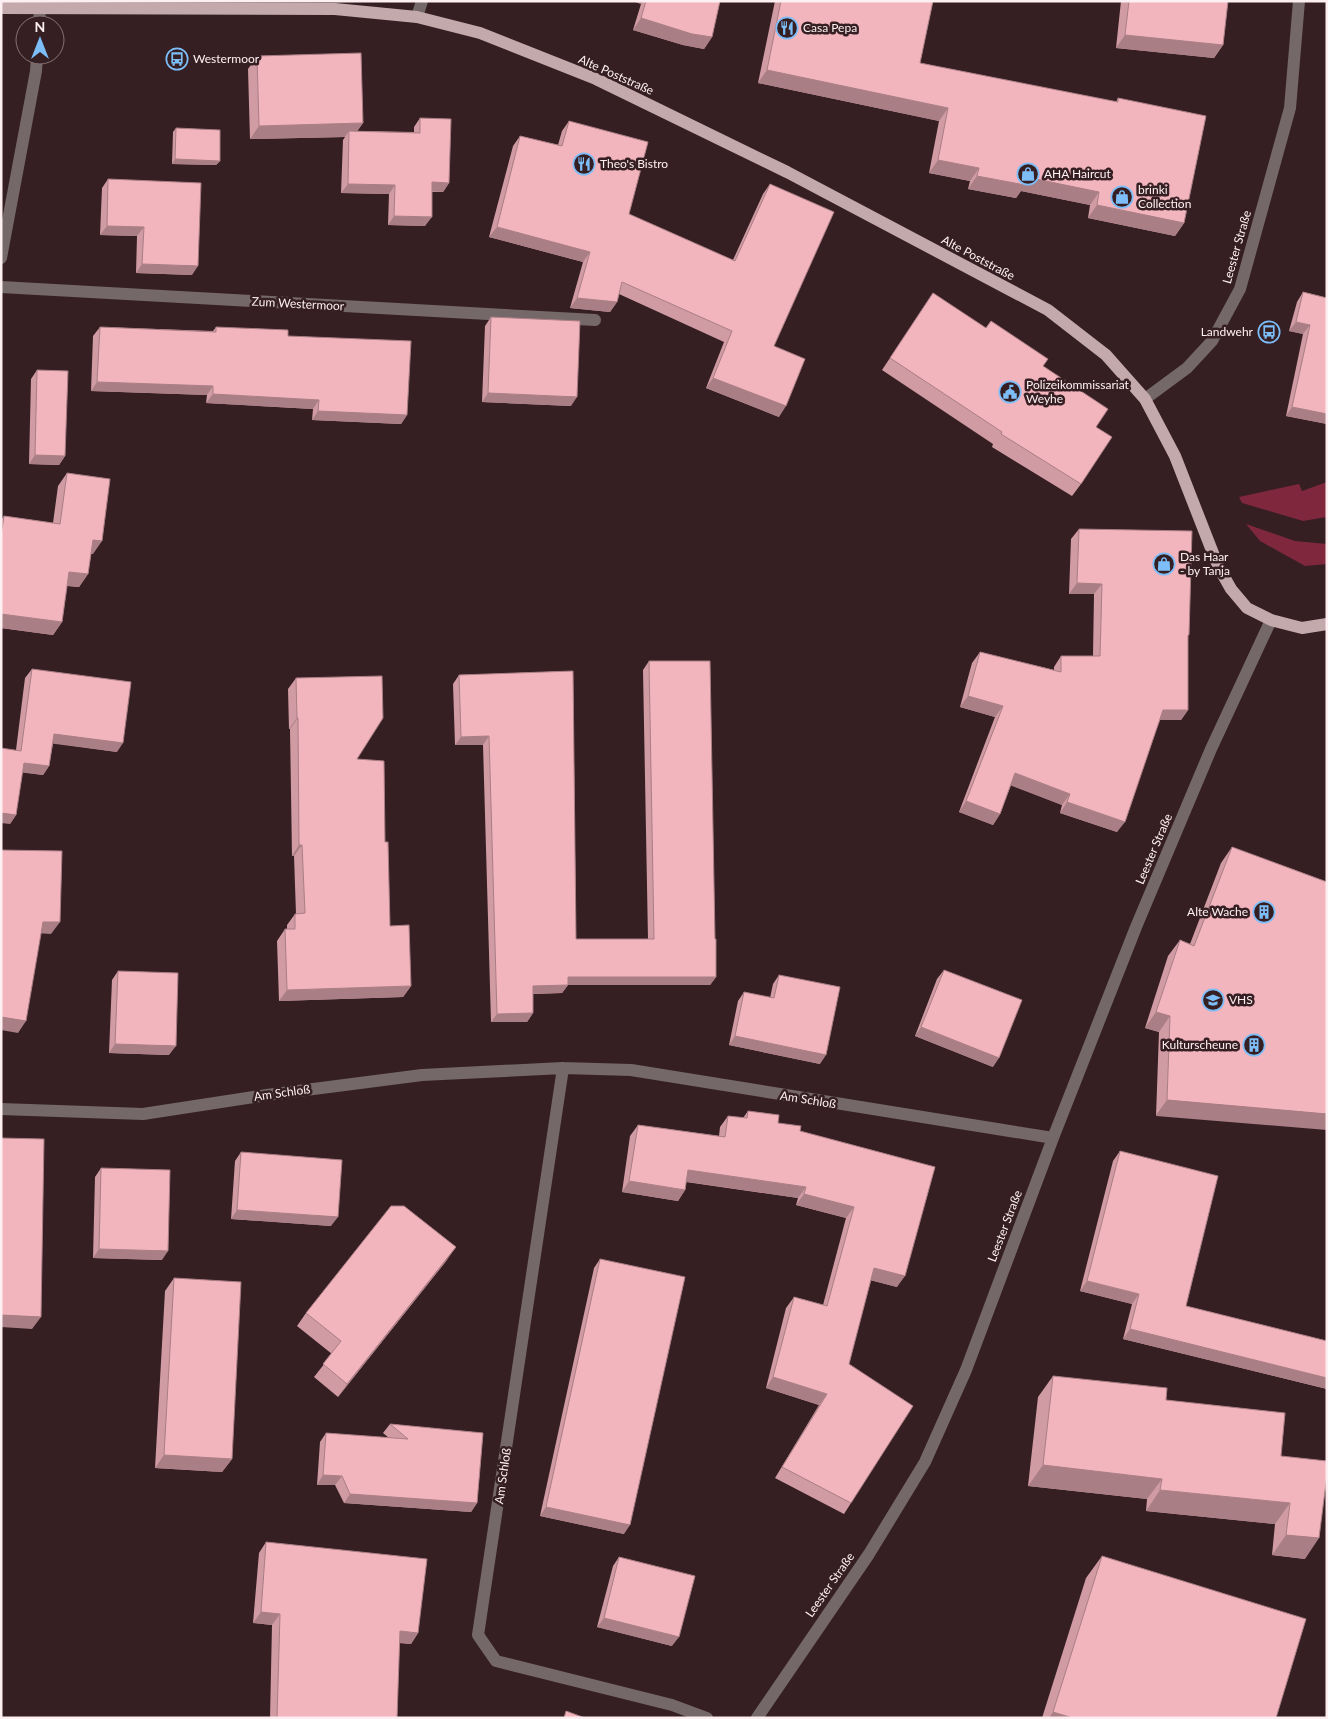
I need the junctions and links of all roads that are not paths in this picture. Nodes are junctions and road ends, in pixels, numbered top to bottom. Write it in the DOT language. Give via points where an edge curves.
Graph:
graph roads {
  1 [pos="422,1"];
  2 [pos="1299,1"];
  3 [pos="1,8"];
  4 [pos="40,8"];
  5 [pos="40,15"];
  6 [pos="417,17"];
  7 [pos="36,65"];
  8 [pos="1,258"];
  9 [pos="1,287"];
  10 [pos="595,320"];
  11 [pos="1145,398"];
  12 [pos="1271,620"];
  13 [pos="1327,624"];
  14 [pos="563,1068"];
  15 [pos="1,1109"];
  16 [pos="1053,1138"];
  17 [pos="707,1718"];
  18 [pos="757,1718"];
  1 -- 6 [label="street"];
  2 -- 11 [label="street, Leester Straße" via="1290,108 1240,289 1212,342 1187,368"];
  3 -- 4 [label="main road, Alte Poststraße"];
  4 -- 5 [label="street"];
  4 -- 6 [label="main road, Alte Poststraße" via="335,9"];
  6 -- 11 [label="main road, Alte Poststraße" via="480,33 596,79 787,172 1048,310 1106,355"];
  7 -- 8 [label="street"];
  9 -- 10 [label="street, Zum Westermoor"];
  11 -- 12 [label="main road" via="1176,456 1218,566 1231,589 1247,608"];
  12 -- 13 [label="main road" via="1302,628"];
  12 -- 16 [label="street, Leester Straße" via="1184,811"];
  14 -- 15 [label="street, Am Schloß" via="422,1075 267,1094 143,1114"];
  14 -- 16 [label="street, Am Schloß" via="631,1070"];
  14 -- 17 [label="street, Am Schloß" via="478,1635 496,1662 672,1705"];
  16 -- 18 [label="street, Leester Straße" via="966,1370 925,1462 869,1554"];
}
